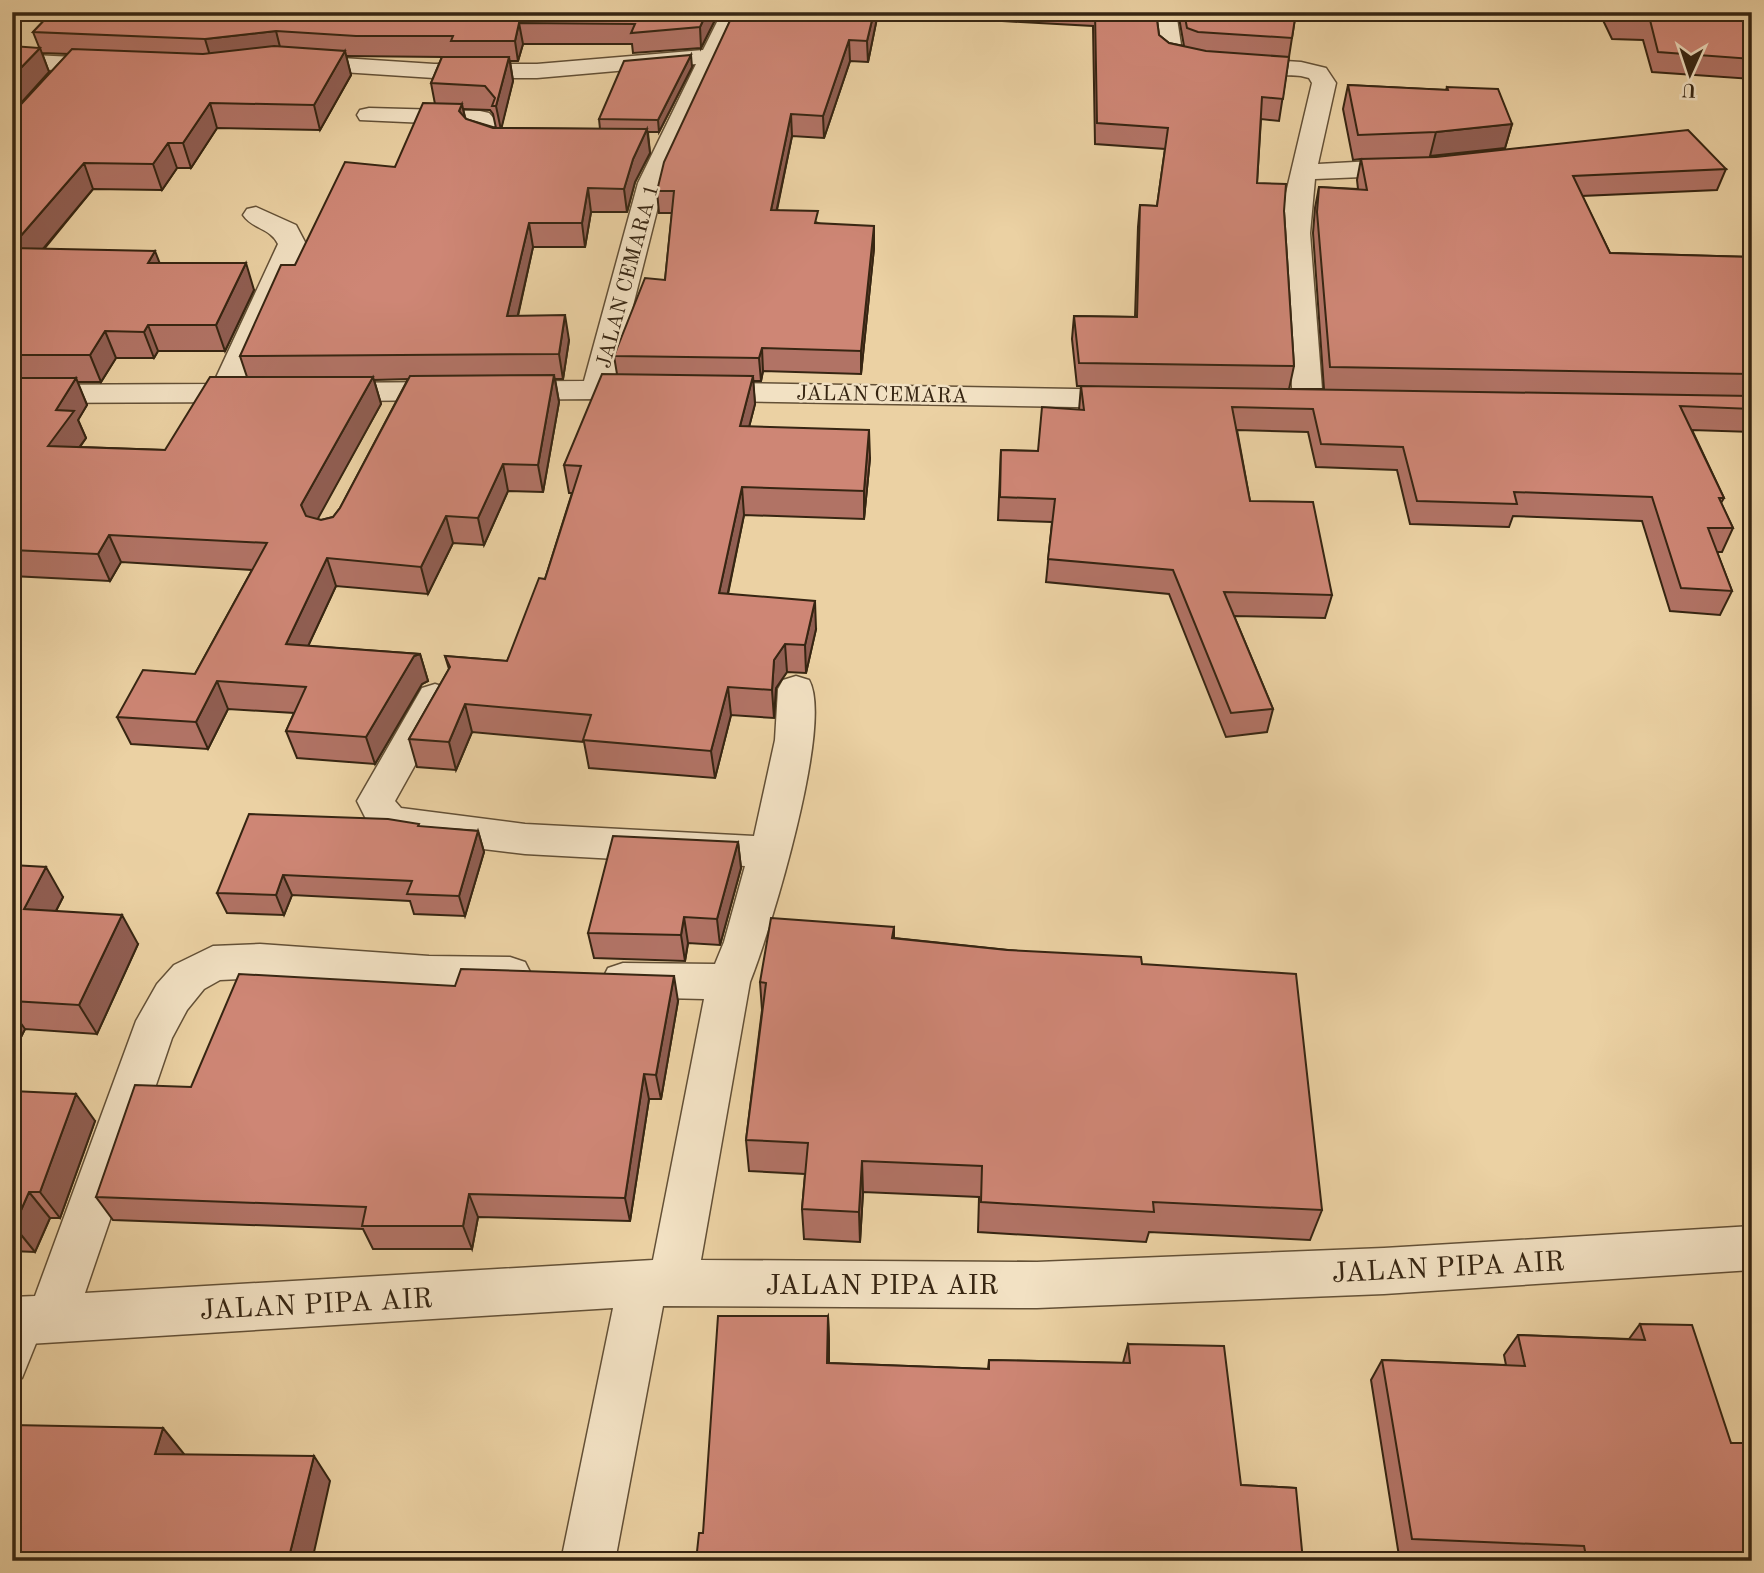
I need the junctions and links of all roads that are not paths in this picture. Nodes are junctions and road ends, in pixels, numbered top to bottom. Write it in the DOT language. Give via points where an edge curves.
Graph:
graph roads {
  1 [pos="733,12"];
  2 [pos="1165,12"];
  3 [pos="712,56"];
  4 [pos="12,61"];
  5 [pos="271,61"];
  6 [pos="75,64"];
  7 [pos="102,65"];
  8 [pos="57,83"];
  9 [pos="369,115"];
  10 [pos="538,141"];
  11 [pos="644,142"];
  12 [pos="671,143"];
  13 [pos="1430,167"];
  14 [pos="1304,172"];
  15 [pos="256,215"];
  16 [pos="597,390"];
  17 [pos="224,393"];
  18 [pos="12,394"];
  19 [pos="1159,399"];
  20 [pos="1308,402"];
  21 [pos="796,689"];
  22 [pos="437,694"];
  23 [pos="768,852"];
  24 [pos="729,982"];
  25 [pos="1752,1248"];
  26 [pos="658,1283"];
  27 [pos="32,1320"];
  28 [pos="12,1368"];
  29 [pos="588,1561"];
  1 -- 3 [label="street, JALAN CEMARA 1"];
  2 -- 14 [label="street" via="1171,55 1192,62 1318,73 1324,83"];
  3 -- 5 [label="street" via="537,71 434,71"];
  3 -- 12 [label="street, JALAN CEMARA 1"];
  4 -- 6 [label="street"];
  6 -- 7 [label="street"];
  6 -- 8 [label="street"];
  9 -- 10 [label="street" via="480,118 485,122 480,134 486,139"];
  11 -- 12 [label="street"];
  12 -- 16 [label="street, JALAN CEMARA 1" via="651,183"];
  13 -- 14 [label="street"];
  14 -- 20 [label="street" via="1296,233"];
  15 -- 17 [label="street" via="286,231 292,244"];
  16 -- 17 [label="street, JALAN CEMARA" via="399,403 291,393"];
  16 -- 19 [label="street, JALAN CEMARA"];
  17 -- 18 [label="street, JALAN CEMARA"];
  21 -- 23 [label="street" via="794,740"];
  22 -- 23 [label="street" via="376,801 383,817 401,824 525,839"];
  23 -- 24 [label="street" via="746,942"];
  24 -- 26 [label="street"];
  24 -- 27 [label="street" via="429,973 260,961 213,963 189,977 151,1034"];
  25 -- 26 [label="street, JALAN PIPA AIR" via="1384,1271 1037,1285"];
  26 -- 27 [label="street, JALAN PIPA AIR"];
  26 -- 29 [label="street"];
  27 -- 28 [label="lane"];
}
